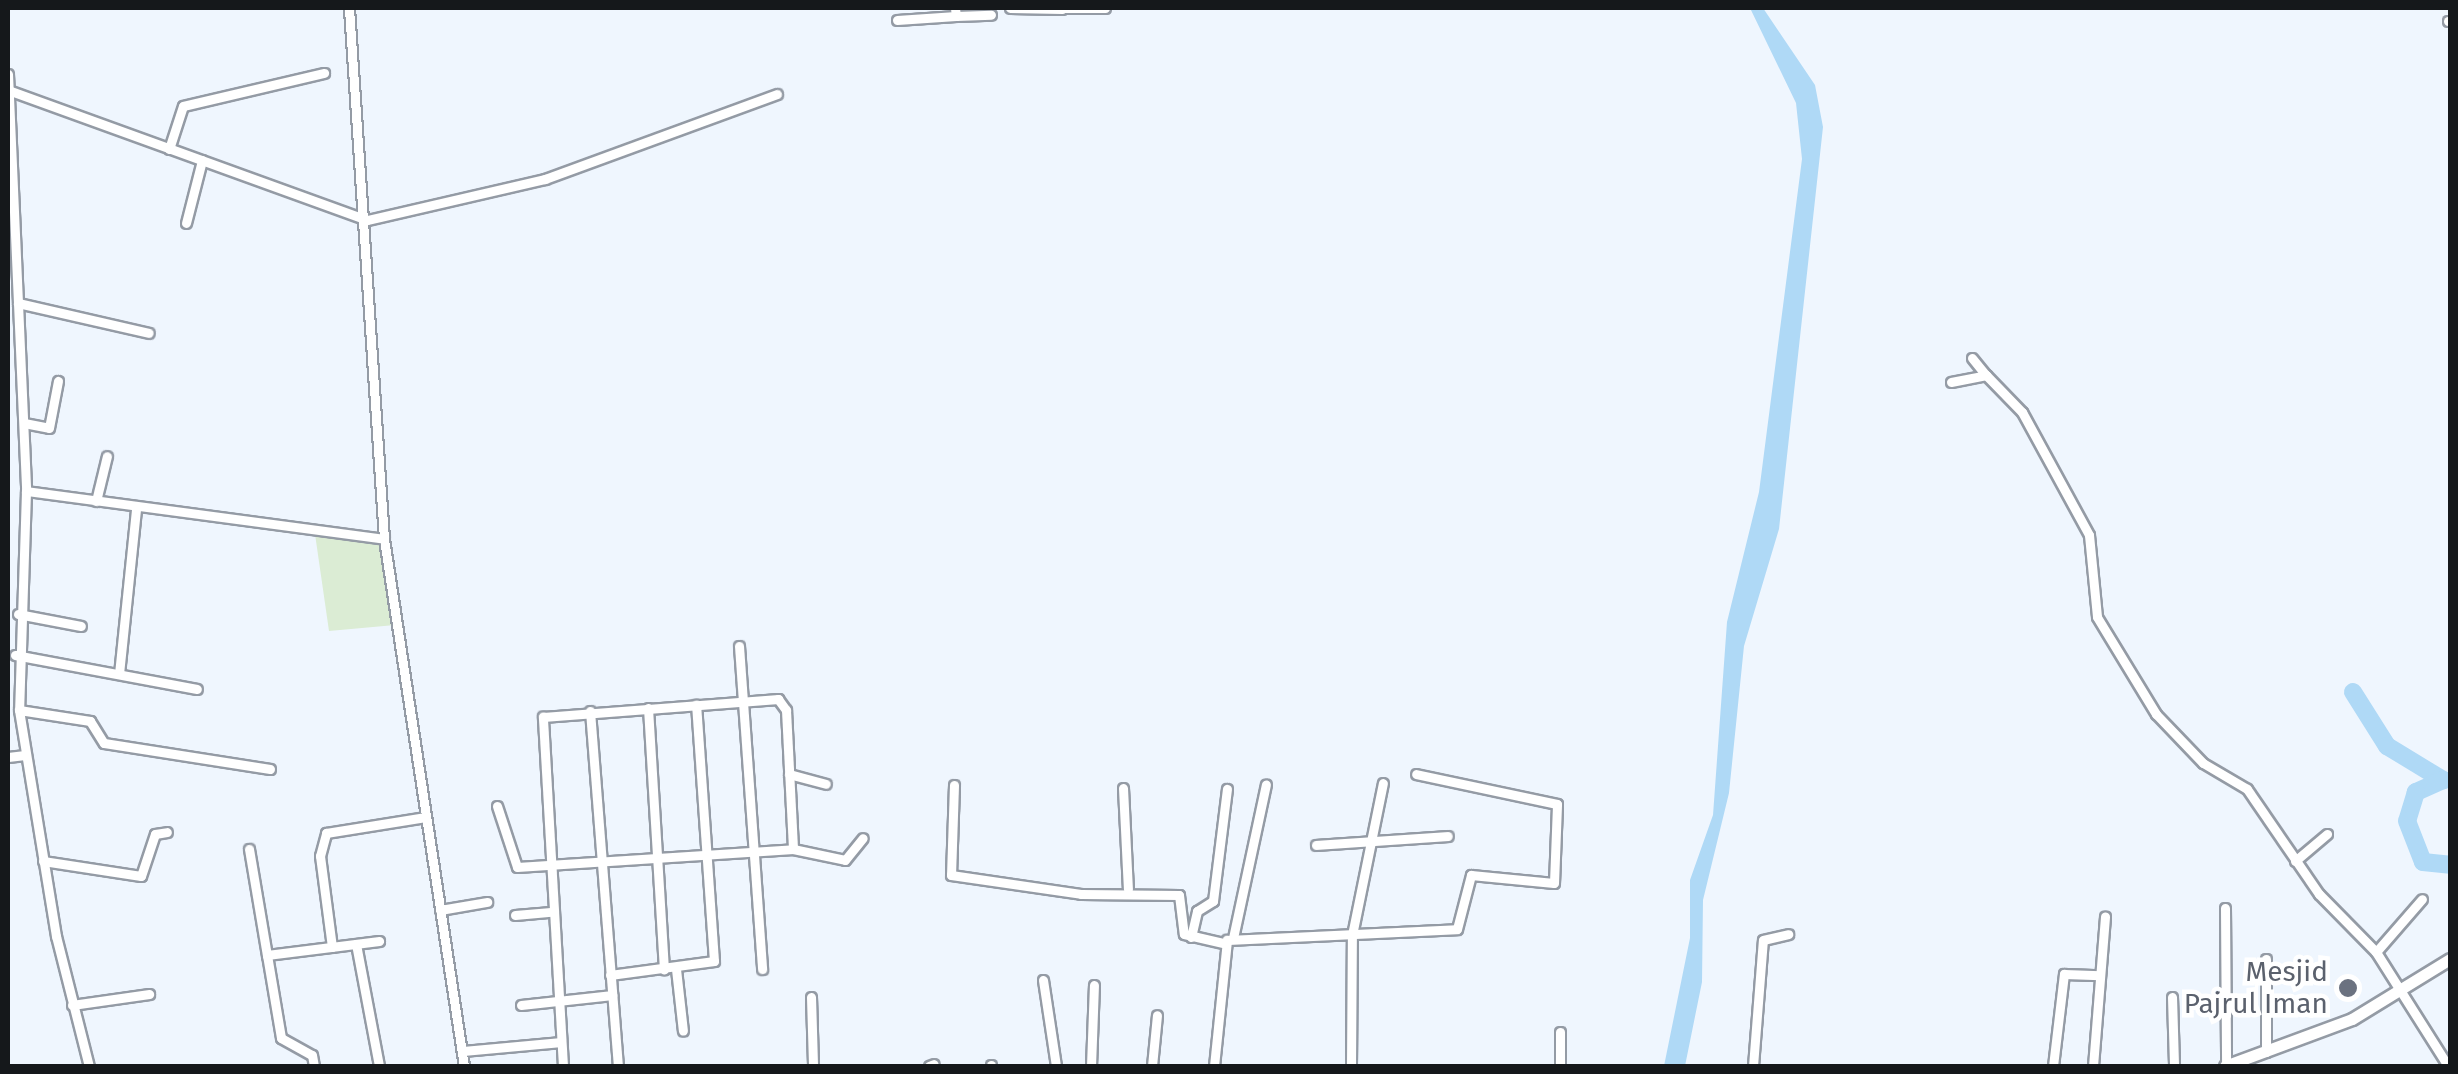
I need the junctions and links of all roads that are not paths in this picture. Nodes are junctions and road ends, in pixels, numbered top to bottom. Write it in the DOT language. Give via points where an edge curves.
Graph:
graph roads {
  1 [pos="349,8"];
  2 [pos="1010,8"];
  3 [pos="1062,8"];
  4 [pos="1104,8"];
  5 [pos="955,12"];
  6 [pos="913,13"];
  7 [pos="990,15"];
  8 [pos="896,20"];
  9 [pos="324,73"];
  10 [pos="8,74"];
  11 [pos="8,90"];
  12 [pos="776,94"];
  13 [pos="8,131"];
  14 [pos="169,149"];
  15 [pos="202,160"];
  16 [pos="367,220"];
  17 [pos="186,222"];
  18 [pos="18,303"];
  19 [pos="148,333"];
  20 [pos="8,334"];
  21 [pos="20,338"];
  22 [pos="1972,358"];
  23 [pos="1986,375"];
  24 [pos="58,381"];
  25 [pos="1952,382"];
  26 [pos="24,423"];
  27 [pos="108,456"];
  28 [pos="26,491"];
  29 [pos="96,501"];
  30 [pos="136,509"];
  31 [pos="384,539"];
  32 [pos="18,614"];
  33 [pos="81,626"];
  34 [pos="739,646"];
  35 [pos="15,655"];
  36 [pos="119,674"];
  37 [pos="197,689"];
  38 [pos="741,702"];
  39 [pos="696,704"];
  40 [pos="648,708"];
  41 [pos="19,710"];
  42 [pos="590,711"];
  43 [pos="25,755"];
  44 [pos="8,757"];
  45 [pos="270,770"];
  46 [pos="788,774"];
  47 [pos="1416,774"];
  48 [pos="1383,782"];
  49 [pos="826,784"];
  50 [pos="1266,784"];
  51 [pos="954,785"];
  52 [pos="1123,788"];
  53 [pos="1227,790"];
  54 [pos="498,806"];
  55 [pos="426,818"];
  56 [pos="166,832"];
  57 [pos="2327,834"];
  58 [pos="1448,836"];
  59 [pos="862,838"];
  60 [pos="1316,844"];
  61 [pos="1375,844"];
  62 [pos="249,849"];
  63 [pos="793,849"];
  64 [pos="750,852"];
  65 [pos="707,855"];
  66 [pos="656,858"];
  67 [pos="2295,860"];
  68 [pos="43,861"];
  69 [pos="600,861"];
  70 [pos="547,865"];
  71 [pos="1128,890"];
  72 [pos="2422,899"];
  73 [pos="487,902"];
  74 [pos="2225,908"];
  75 [pos="440,910"];
  76 [pos="551,912"];
  77 [pos="515,916"];
  78 [pos="2105,916"];
  79 [pos="1788,934"];
  80 [pos="1352,935"];
  81 [pos="1191,936"];
  82 [pos="1228,940"];
  83 [pos="378,941"];
  84 [pos="356,944"];
  85 [pos="332,947"];
  86 [pos="2376,952"];
  87 [pos="267,955"];
  88 [pos="2266,958"];
  89 [pos="2450,959"];
  90 [pos="676,969"];
  91 [pos="762,969"];
  92 [pos="664,970"];
  93 [pos="2100,975"];
  94 [pos="610,976"];
  95 [pos="1043,980"];
  96 [pos="1094,985"];
  97 [pos="2403,990"];
  98 [pos="150,994"];
  99 [pos="612,995"];
  100 [pos="810,996"];
  101 [pos="2172,997"];
  102 [pos="557,1001"];
  103 [pos="72,1004"];
  104 [pos="521,1005"];
  105 [pos="1157,1015"];
  106 [pos="683,1031"];
  107 [pos="1560,1032"];
  108 [pos="560,1042"];
  109 [pos="462,1052"];
  110 [pos="2266,1052"];
  111 [pos="89,1066"];
  112 [pos="314,1066"];
  113 [pos="379,1066"];
  114 [pos="464,1066"];
  115 [pos="563,1066"];
  116 [pos="618,1066"];
  117 [pos="813,1066"];
  118 [pos="1056,1066"];
  119 [pos="1091,1066"];
  120 [pos="1152,1066"];
  121 [pos="1214,1066"];
  122 [pos="1351,1066"];
  123 [pos="1560,1066"];
  124 [pos="1753,1066"];
  125 [pos="2054,1066"];
  126 [pos="2093,1066"];
  127 [pos="2174,1066"];
  128 [pos="2226,1066"];
  129 [pos="2448,1066"];
  1 -- 16 [label="street"];
  2 -- 3 [label="street"];
  3 -- 4 [label="street"];
  5 -- 6 [label="street"];
  5 -- 7 [label="street"];
  6 -- 8 [label="street"];
  9 -- 14 [label="street" via="183,106"];
  10 -- 11 [label="street"];
  11 -- 13 [label="street"];
  11 -- 14 [label="street"];
  12 -- 16 [label="street" via="544,179"];
  13 -- 18 [label="street"];
  14 -- 15 [label="street"];
  15 -- 16 [label="street"];
  15 -- 17 [label="street"];
  16 -- 31 [label="street"];
  18 -- 19 [label="street"];
  18 -- 21 [label="street"];
  20 -- 21 [label="street"];
  21 -- 26 [label="street"];
  22 -- 23 [label="street"];
  23 -- 25 [label="street"];
  23 -- 67 [label="street" via="2028,420 2080,514 2094,610 2156,714 2195,756 2247,789"];
  24 -- 26 [label="street" via="49,428"];
  26 -- 28 [label="street"];
  27 -- 29 [label="street"];
  28 -- 29 [label="street"];
  28 -- 32 [label="street"];
  29 -- 30 [label="street"];
  30 -- 31 [label="street"];
  30 -- 36 [label="street"];
  31 -- 55 [label="street"];
  32 -- 33 [label="street"];
  32 -- 35 [label="street"];
  34 -- 38 [label="street"];
  35 -- 36 [label="street"];
  35 -- 41 [label="street"];
  36 -- 37 [label="street"];
  38 -- 39 [label="street"];
  38 -- 46 [label="street" via="783,704"];
  38 -- 64 [label="street"];
  39 -- 40 [label="street"];
  39 -- 65 [label="street"];
  40 -- 42 [label="street"];
  40 -- 66 [label="street"];
  41 -- 43 [label="street"];
  41 -- 45 [label="street" via="92,722 104,743"];
  42 -- 69 [label="street"];
  42 -- 70 [label="street" via="539,724"];
  43 -- 44 [label="street"];
  43 -- 68 [label="street"];
  46 -- 49 [label="street"];
  46 -- 63 [label="street"];
  47 -- 80 [label="street" via="1557,804 1554,883 1471,875 1458,929"];
  48 -- 61 [label="street"];
  50 -- 82 [label="street"];
  51 -- 71 [label="street" via="950,875 1081,894"];
  52 -- 71 [label="street"];
  53 -- 81 [label="street" via="1213,900 1197,910"];
  54 -- 70 [label="street" via="510,863"];
  55 -- 75 [label="street"];
  55 -- 85 [label="street" via="326,833 320,856"];
  56 -- 68 [label="street" via="155,834 141,876"];
  57 -- 67 [label="street"];
  58 -- 61 [label="street"];
  59 -- 63 [label="street" via="845,860"];
  60 -- 61 [label="street"];
  61 -- 80 [label="street"];
  62 -- 87 [label="street"];
  63 -- 64 [label="street"];
  64 -- 65 [label="street"];
  64 -- 91 [label="street"];
  65 -- 66 [label="street"];
  65 -- 90 [label="street" via="714,962"];
  66 -- 69 [label="street"];
  66 -- 92 [label="street"];
  67 -- 86 [label="street"];
  68 -- 103 [label="street"];
  69 -- 70 [label="street"];
  69 -- 94 [label="street"];
  70 -- 76 [label="street"];
  71 -- 81 [label="street" via="1181,896 1181,932"];
  72 -- 86 [label="street"];
  73 -- 75 [label="street"];
  74 -- 128 [label="street"];
  75 -- 109 [label="street"];
  76 -- 77 [label="street"];
  76 -- 102 [label="street"];
  78 -- 93 [label="street"];
  79 -- 124 [label="street" via="1763,940"];
  80 -- 82 [label="street"];
  80 -- 122 [label="street"];
  81 -- 82 [label="street"];
  82 -- 121 [label="street"];
  83 -- 84 [label="street"];
  84 -- 85 [label="street"];
  84 -- 113 [label="street"];
  85 -- 87 [label="street"];
  86 -- 97 [label="street"];
  87 -- 112 [label="street" via="281,1038 312,1055"];
  88 -- 110 [label="street"];
  89 -- 97 [label="main road"];
  90 -- 92 [label="street"];
  90 -- 106 [label="street"];
  92 -- 94 [label="street"];
  93 -- 125 [label="street" via="2064,974"];
  93 -- 126 [label="street"];
  94 -- 99 [label="street"];
  95 -- 118 [label="street"];
  96 -- 119 [label="street"];
  97 -- 110 [label="main road"];
  97 -- 129 [label="street"];
  98 -- 103 [label="street"];
  99 -- 102 [label="street"];
  99 -- 116 [label="street"];
  100 -- 117 [label="street"];
  101 -- 127 [label="street"];
  102 -- 104 [label="street"];
  102 -- 108 [label="street"];
  103 -- 111 [label="street"];
  105 -- 120 [label="street"];
  107 -- 123 [label="street"];
  108 -- 109 [label="street"];
  108 -- 115 [label="street"];
  109 -- 114 [label="street"];
  110 -- 128 [label="main road"];
}
